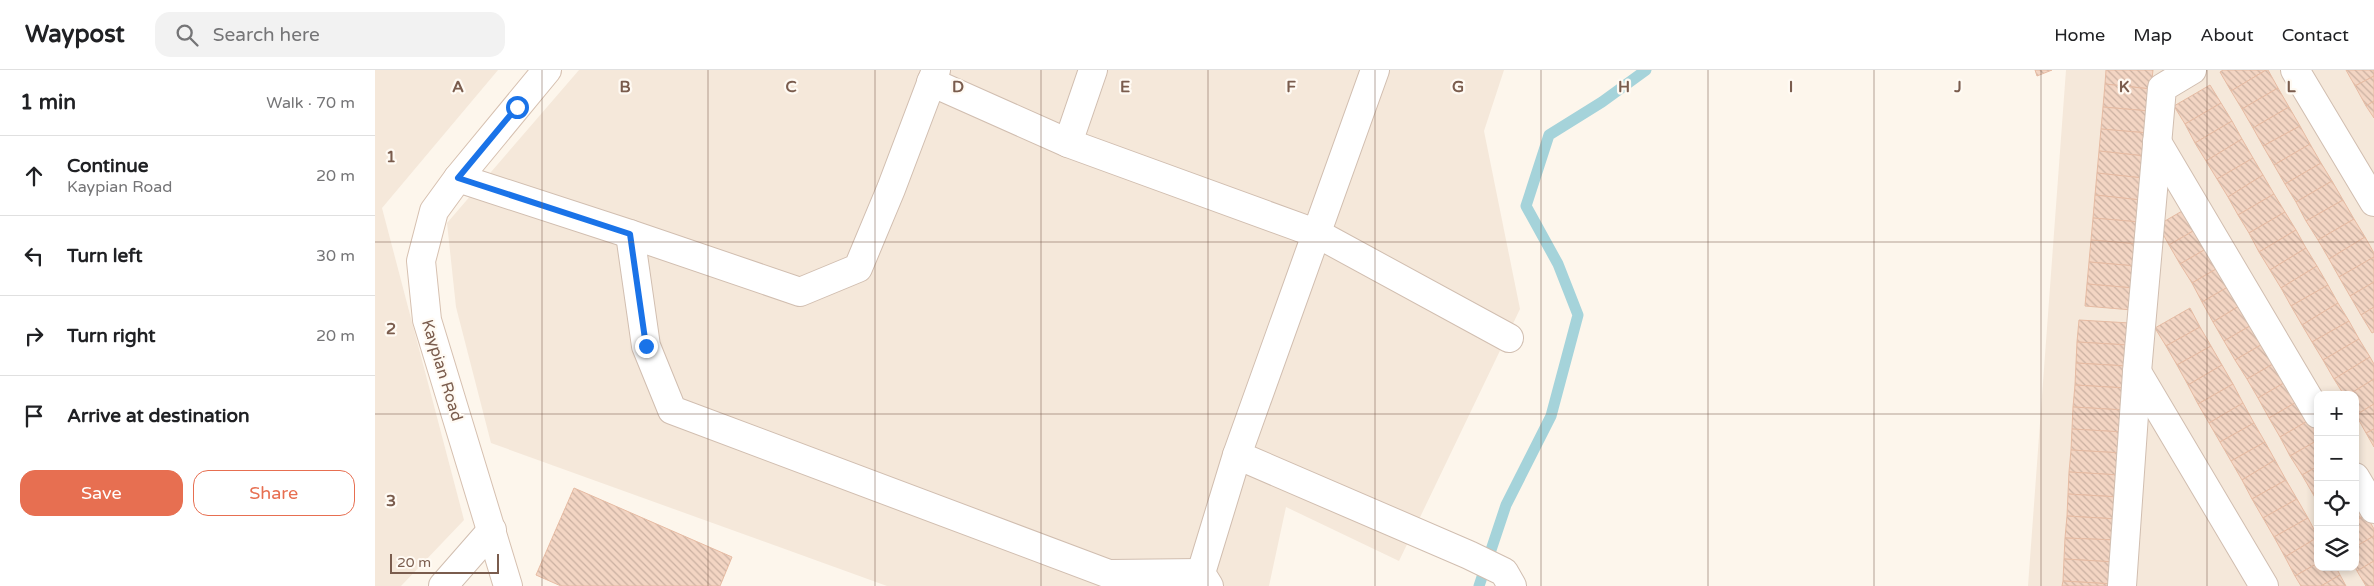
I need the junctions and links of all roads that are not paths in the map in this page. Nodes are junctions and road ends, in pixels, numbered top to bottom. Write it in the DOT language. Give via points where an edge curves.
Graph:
graph roads {
  1 [pos="547,70"];
  2 [pos="1093,70"];
  3 [pos="1375,70"];
  4 [pos="2191,70"];
  5 [pos="2295,70"];
  6 [pos="934,76"];
  7 [pos="2157,142"];
  8 [pos="1068,144"];
  9 [pos="458,178"];
  10 [pos="2374,202"];
  11 [pos="630,234"];
  12 [pos="1318,234"];
  13 [pos="1509,338"];
  14 [pos="2137,372"];
  15 [pos="2314,407"];
  16 [pos="1237,455"];
  17 [pos="2357,481"];
  18 [pos="2374,509"];
  19 [pos="492,530"];
  20 [pos="1205,579"];
  21 [pos="1508,579"];
  22 [pos="443,586"];
  23 [pos="509,586"];
  24 [pos="2122,586"];
  25 [pos="2264,586"];
  1 -- 9 [label="street, Kaypian Road"];
  2 -- 8 [label="street"];
  3 -- 12 [label="street"];
  4 -- 7 [label="street" via="2162,88"];
  5 -- 10 [label="street"];
  6 -- 8 [label="street"];
  6 -- 11 [label="street" via="858,268 800,292"];
  7 -- 14 [label="street"];
  7 -- 15 [label="street"];
  8 -- 12 [label="street"];
  9 -- 11 [label="street"];
  9 -- 19 [label="street, Kaypian Road" via="433,211 421,261 427,320"];
  11 -- 20 [label="street" via="646,346 673,410 1109,574"];
  12 -- 13 [label="street"];
  12 -- 16 [label="street"];
  14 -- 24 [label="street"];
  14 -- 25 [label="street"];
  16 -- 20 [label="street"];
  16 -- 21 [label="street" via="1469,554"];
  17 -- 18 [label="street"];
  19 -- 22 [label="street"];
  19 -- 23 [label="street, Kaypian Road"];
}
